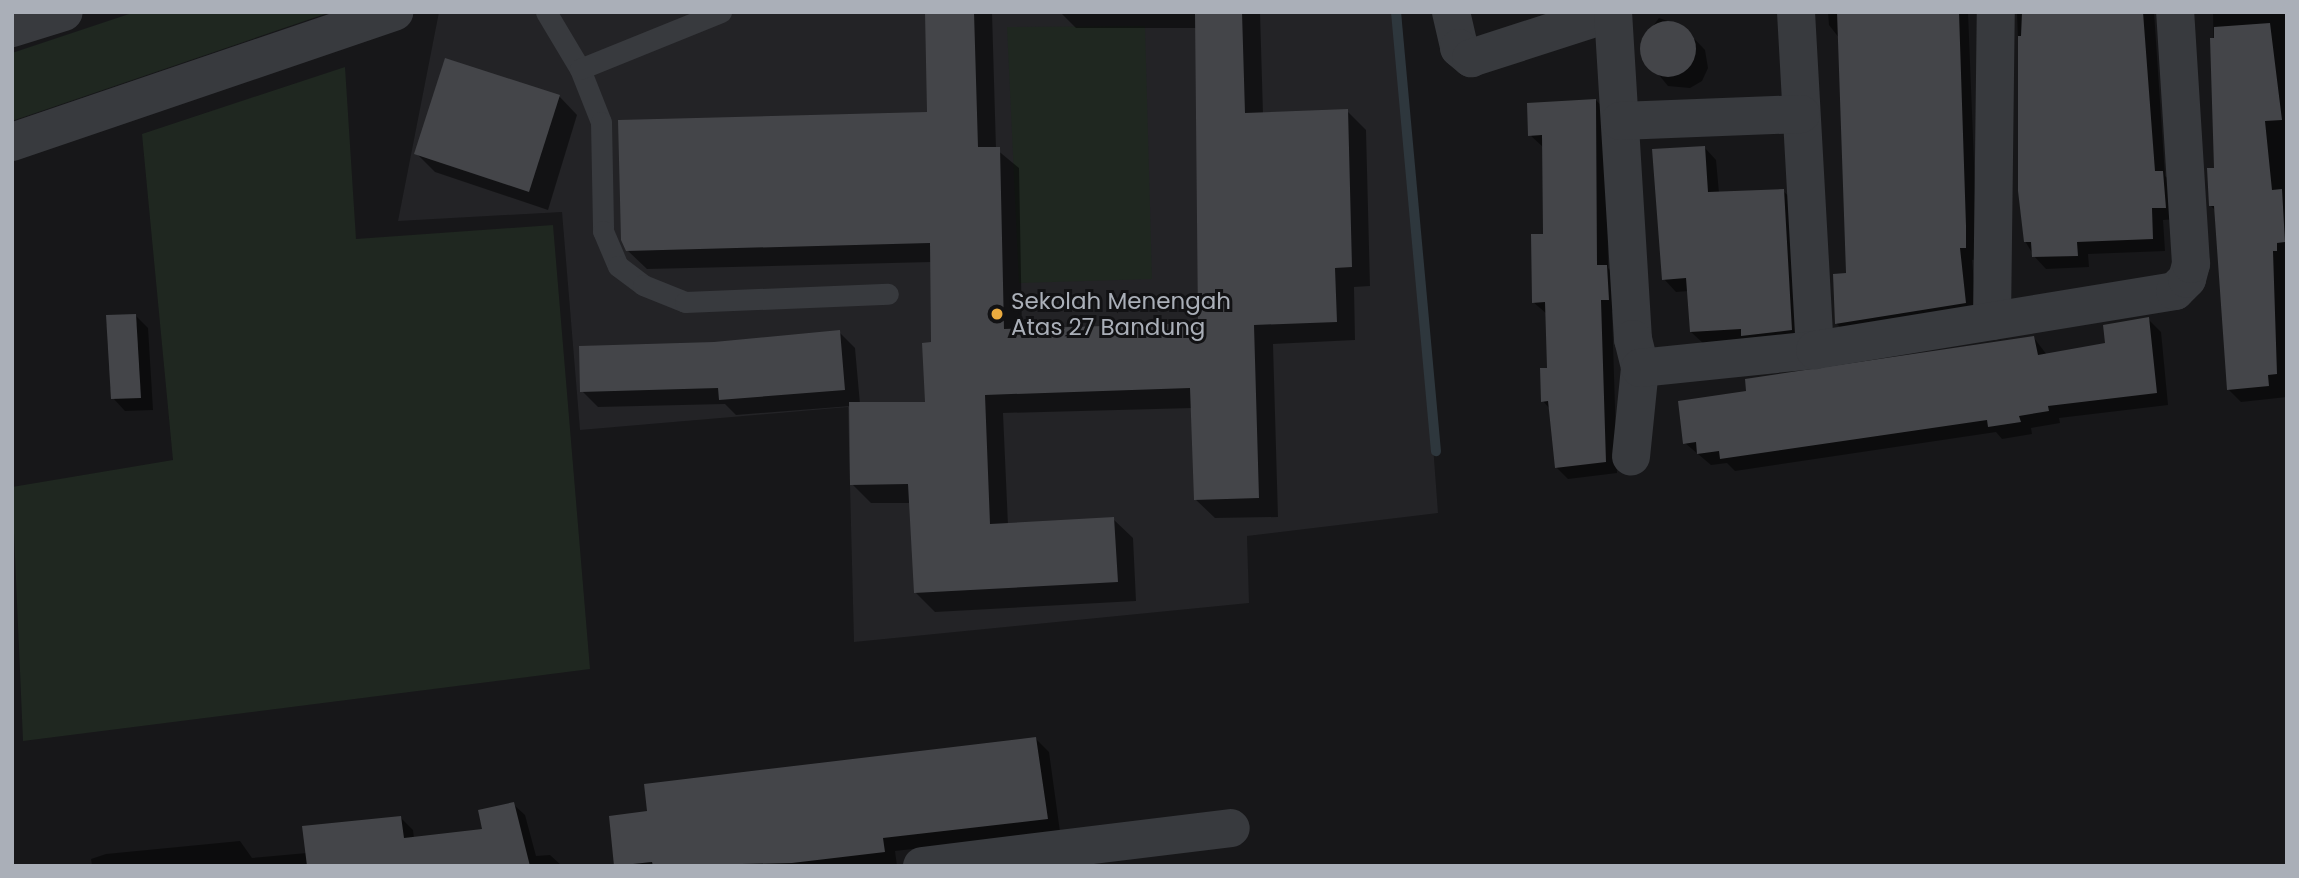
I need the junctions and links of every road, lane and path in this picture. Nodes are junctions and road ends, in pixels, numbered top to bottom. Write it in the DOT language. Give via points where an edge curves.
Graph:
graph roads {
  1 [pos="64,12"];
  2 [pos="394,12"];
  3 [pos="546,12"];
  4 [pos="721,12"];
  5 [pos="1451,12"];
  6 [pos="1613,12"];
  7 [pos="1796,12"];
  8 [pos="1996,12"];
  9 [pos="2175,12"];
  10 [pos="12,28"];
  11 [pos="580,69"];
  12 [pos="1801,114"];
  13 [pos="1620,121"];
  14 [pos="12,142"];
  15 [pos="888,294"];
  16 [pos="1992,321"];
  17 [pos="1815,350"];
  18 [pos="1640,368"];
  19 [pos="1631,457"];
  20 [pos="1231,828"];
  21 [pos="922,866"];
  1 -- 10 [label="street"];
  2 -- 14 [label="street"];
  3 -- 11 [label="lane"];
  4 -- 11 [label="lane"];
  5 -- 6 [label="street" via="1459,48 1471,58"];
  6 -- 13 [label="street"];
  7 -- 12 [label="street"];
  8 -- 16 [label="street"];
  9 -- 16 [label="street" via="2191,264 2187,279 2175,291 2155,297"];
  11 -- 15 [label="lane" via="601,122 603,231 618,266 643,285 685,302"];
  12 -- 13 [label="street"];
  12 -- 17 [label="street"];
  13 -- 18 [label="street" via="1633,339"];
  16 -- 17 [label="street"];
  17 -- 18 [label="street"];
  18 -- 19 [label="street"];
  20 -- 21 [label="street"];
}
